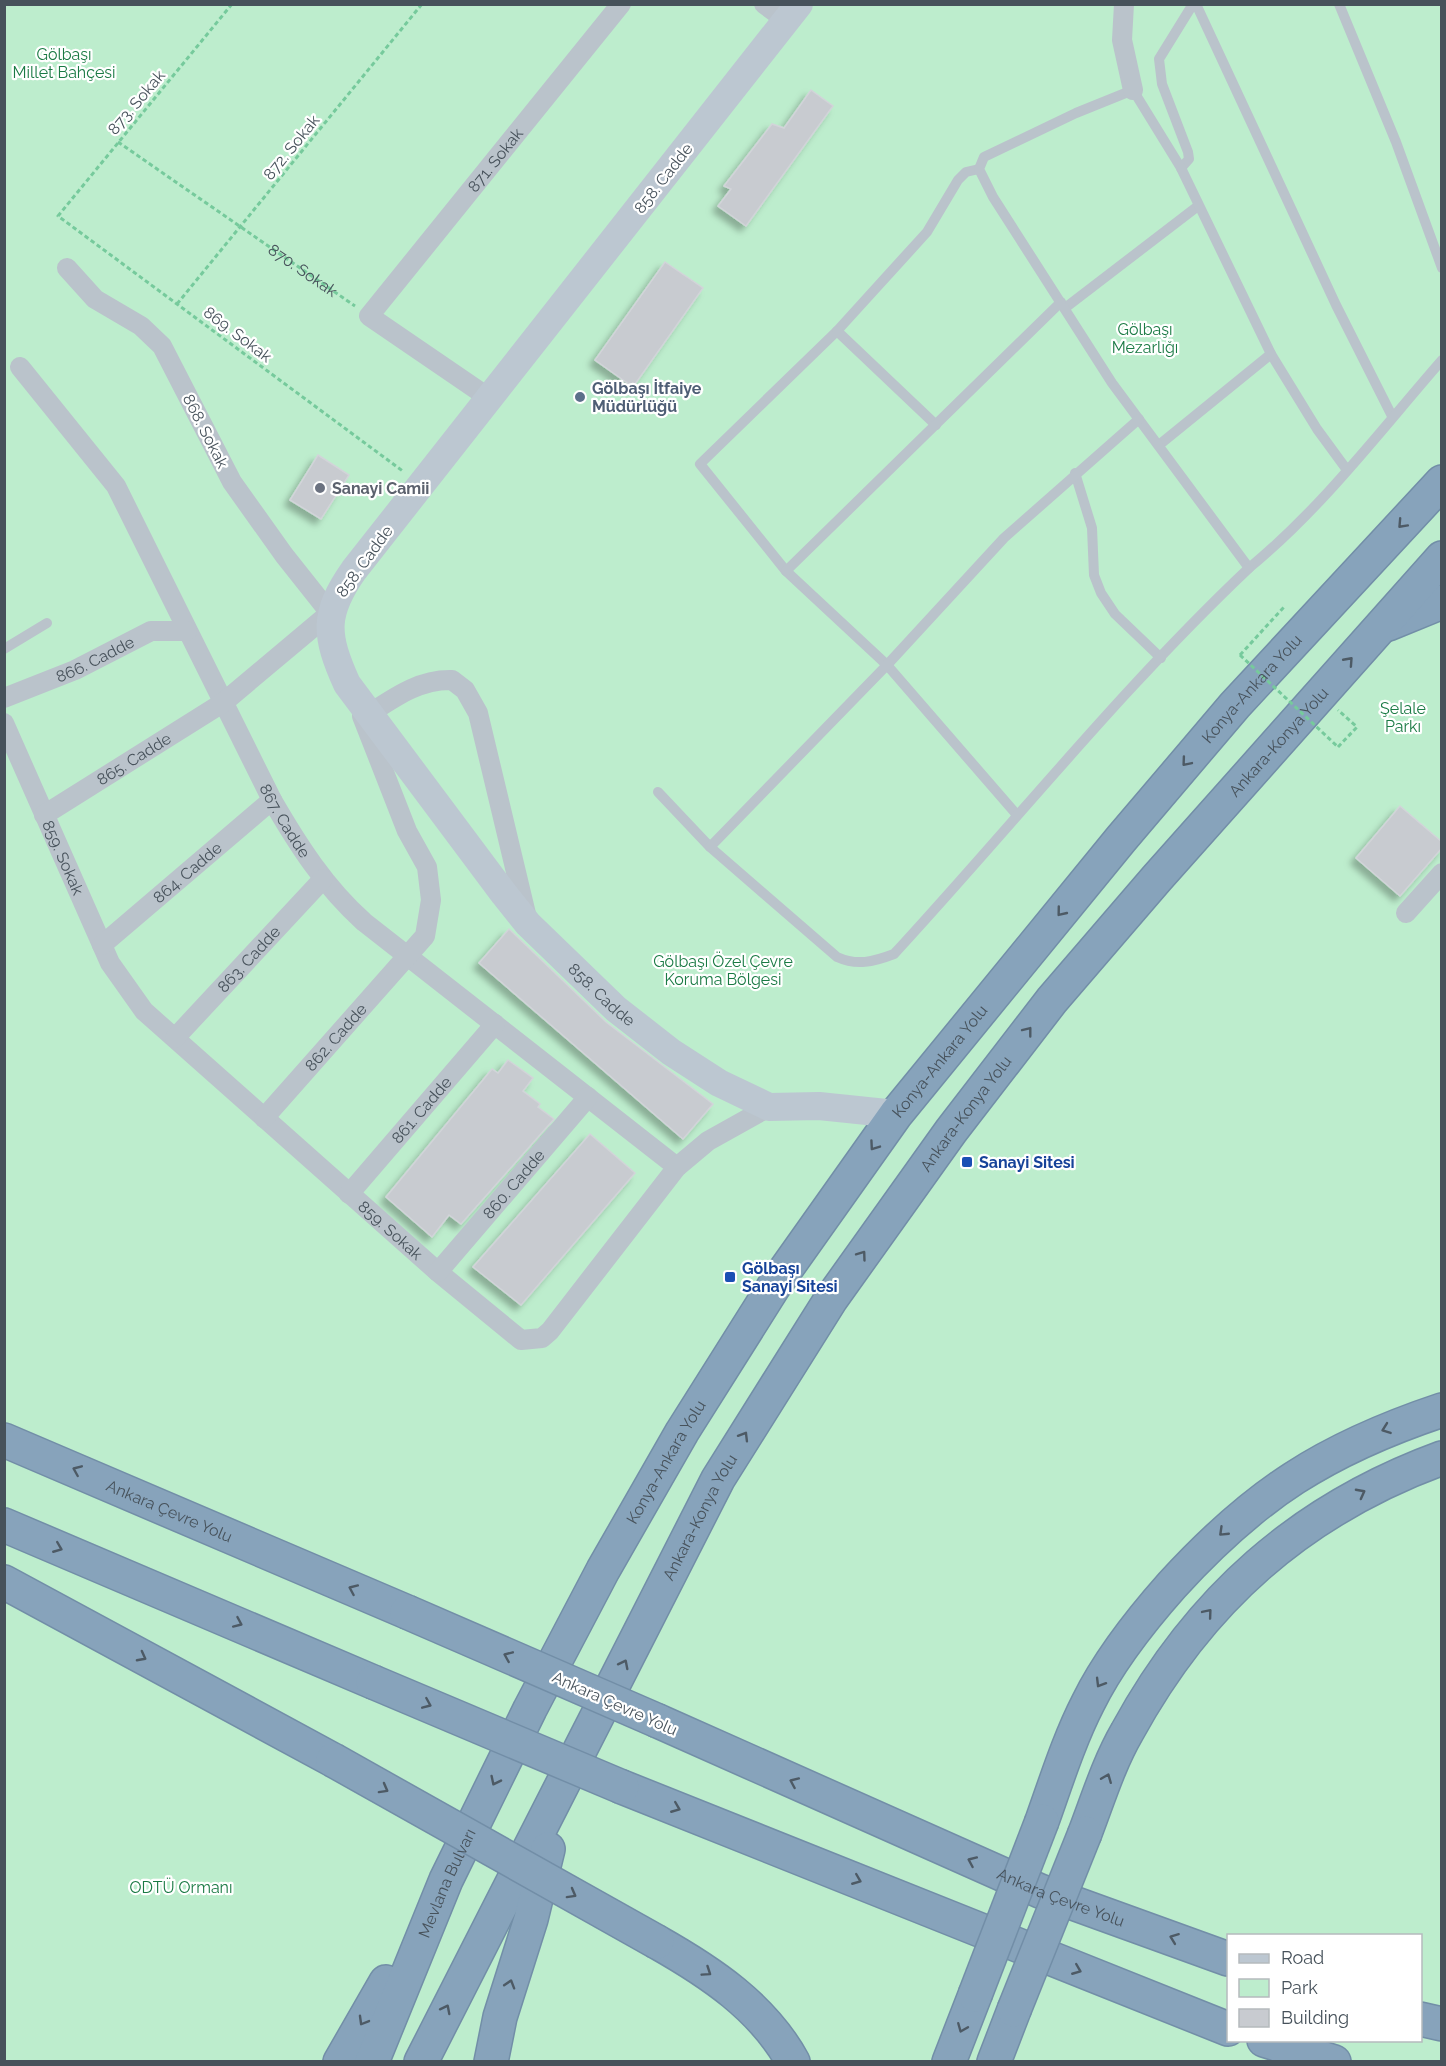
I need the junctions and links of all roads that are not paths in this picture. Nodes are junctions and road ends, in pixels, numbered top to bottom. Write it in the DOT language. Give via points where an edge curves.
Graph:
graph roads {
  1 [pos="621,4"];
  2 [pos="1124,4"];
  3 [pos="1195,4"];
  4 [pos="1339,4"];
  5 [pos="783,10"];
  6 [pos="1133,90"];
  7 [pos="1181,168"];
  8 [pos="979,169"];
  9 [pos="1198,206"];
  10 [pos="67,268"];
  11 [pos="1442,268"];
  12 [pos="1063,305"];
  13 [pos="837,331"];
  14 [pos="1271,354"];
  15 [pos="1442,360"];
  16 [pos="20,367"];
  17 [pos="489,398"];
  18 [pos="1392,416"];
  19 [pos="1139,418"];
  20 [pos="936,425"];
  21 [pos="1160,445"];
  22 [pos="1347,470"];
  23 [pos="1076,473"];
  24 [pos="1442,482"];
  25 [pos="1442,558"];
  26 [pos="1250,568"];
  27 [pos="786,571"];
  28 [pos="1442,602"];
  29 [pos="330,613"];
  30 [pos="47,623"];
  31 [pos="1378,628"];
  32 [pos="187,631"];
  33 [pos="4,649"];
  34 [pos="1161,658"];
  35 [pos="887,665"];
  36 [pos="4,698"];
  37 [pos="224,702"];
  38 [pos="361,704"];
  39 [pos="4,723"];
  40 [pos="658,792"];
  41 [pos="272,800"];
  42 [pos="44,815"];
  43 [pos="1017,815"];
  44 [pos="710,847"];
  45 [pos="1442,873"];
  46 [pos="323,879"];
  47 [pos="1406,913"];
  48 [pos="528,924"];
  49 [pos="102,945"];
  50 [pos="407,956"];
  51 [pos="495,1024"];
  52 [pos="175,1038"];
  53 [pos="588,1097"];
  54 [pos="769,1107"];
  55 [pos="896,1114"];
  56 [pos="264,1118"];
  57 [pos="677,1167"];
  58 [pos="349,1194"];
  59 [pos="438,1272"];
  60 [pos="1442,1410"];
  61 [pos="4,1440"];
  62 [pos="1442,1458"];
  63 [pos="4,1525"];
  64 [pos="4,1582"];
  65 [pos="530,1709"];
  66 [pos="588,1735"];
  67 [pos="446,1880"];
  68 [pos="1227,1959"];
  69 [pos="1422,2009"];
  70 [pos="1442,2011"];
  71 [pos="1422,2019"];
  72 [pos="1442,2024"];
  73 [pos="1227,2029"];
  74 [pos="1271,2042"];
  75 [pos="340,2061"];
  76 [pos="372,2061"];
  77 [pos="421,2061"];
  78 [pos="491,2061"];
  79 [pos="793,2061"];
  80 [pos="949,2061"];
  81 [pos="994,2061"];
  82 [pos="1334,2061"];
  1 -- 17 [label="street, 871. Sokak" via="369,316"];
  2 -- 6 [label="street" via="1122,40"];
  3 -- 7 [label="lane" via="1159,59 1162,84 1188,152"];
  3 -- 18 [label="lane"];
  4 -- 11 [label="lane"];
  5 -- 17 [label="street, 858. Cadde"];
  6 -- 7 [label="lane"];
  6 -- 8 [label="lane" via="984,157"];
  7 -- 9 [label="lane"];
  8 -- 12 [label="lane"];
  8 -- 13 [label="lane" via="966,172 958,180 927,232"];
  9 -- 12 [label="lane"];
  9 -- 14 [label="lane"];
  10 -- 29 [label="street, 868. Sokak" via="94,299 141,326 162,346 232,482"];
  12 -- 19 [label="lane"];
  12 -- 20 [label="lane"];
  13 -- 20 [label="lane"];
  13 -- 27 [label="lane" via="700,464"];
  14 -- 21 [label="lane"];
  14 -- 22 [label="lane"];
  15 -- 18 [label="lane"];
  16 -- 32 [label="street, 867. Cadde" via="116,486"];
  17 -- 29 [label="street, 858. Cadde" via="354,570 338,592"];
  18 -- 22 [label="lane"];
  19 -- 21 [label="lane"];
  19 -- 23 [label="lane"];
  20 -- 27 [label="lane"];
  21 -- 26 [label="lane"];
  22 -- 26 [label="lane"];
  23 -- 34 [label="lane" via="1092,528 1094,575 1101,593 1115,614"];
  23 -- 35 [label="lane" via="972,570"];
  24 -- 55 [label="highway, Konya-Ankara Yolu, one-way" via="1235,705"];
  25 -- 31 [label="highway, Ankara-Konya Yolu"];
  26 -- 34 [label="lane"];
  27 -- 35 [label="lane"];
  28 -- 31 [label="highway"];
  29 -- 37 [label="street"];
  29 -- 38 [label="street, 858. Cadde" via="334,656"];
  30 -- 33 [label="lane"];
  66 -- 31 [label="highway, Ankara-Konya Yolu, one-way" via="718,1479 831,1299 951,1131 1052,1000"];
  32 -- 36 [label="street, 866. Cadde" via="151,631 75,670"];
  32 -- 37 [label="street, 867. Cadde"];
  34 -- 43 [label="lane"];
  35 -- 43 [label="lane"];
  35 -- 44 [label="lane"];
  37 -- 41 [label="street, 867. Cadde"];
  37 -- 42 [label="street, 865. Cadde"];
  38 -- 48 [label="street, 858. Cadde"];
  38 -- 48 [label="street" via="427,682 452,680 465,690 478,713 489,751"];
  38 -- 50 [label="street, 862. Cadde" via="407,831 427,867 431,900 425,936"];
  39 -- 42 [label="street, 859. Sokak"];
  40 -- 44 [label="lane"];
  41 -- 46 [label="street, 867. Cadde"];
  41 -- 49 [label="street, 864. Cadde"];
  42 -- 49 [label="street, 859. Sokak"];
  43 -- 44 [label="lane" via="894,954 866,963 852,964 837,957"];
  45 -- 47 [label="street"];
  46 -- 50 [label="street, 867. Cadde" via="345,905"];
  46 -- 52 [label="street, 863. Cadde"];
  48 -- 54 [label="street, 858. Cadde" via="616,1009 671,1052 726,1088"];
  49 -- 52 [label="street, 859. Sokak" via="133,998"];
  50 -- 51 [label="street, 867. Cadde"];
  50 -- 56 [label="street, 862. Cadde"];
  51 -- 53 [label="street, 867. Cadde"];
  51 -- 58 [label="street, 861. Cadde"];
  52 -- 56 [label="street, 859. Sokak"];
  53 -- 57 [label="street, 867. Cadde"];
  53 -- 59 [label="street, 860. Cadde"];
  54 -- 55 [label="street, 859. Sokak" via="819,1106"];
  54 -- 57 [label="street, 859. Sokak" via="708,1141"];
  55 -- 65 [label="highway, Konya-Ankara Yolu, one-way" via="774,1286 682,1432"];
  56 -- 58 [label="street, 859. Sokak"];
  57 -- 59 [label="street, 859. Sokak" via="542,1338 521,1340"];
  58 -- 59 [label="street, 859. Sokak"];
  60 -- 80 [label="highway, one-way, bridge" via="1372,1434 1275,1488 1241,1514 1197,1558 1124,1643 1088,1702"];
  68 -- 61 [label="highway, Ankara Çevre Yolu, one-way, bridge" via="1040,1891 658,1721"];
  81 -- 62 [label="highway, one-way, bridge" via="1126,1734 1167,1665 1212,1608 1302,1528 1394,1476"];
  63 -- 73 [label="highway, one-way, bridge" via="622,1787"];
  64 -- 79 [label="highway, one-way, bridge" via="657,1942 716,1978 749,2005"];
  65 -- 67 [label="highway, Mevlana Bulvarı, one-way"];
  77 -- 66 [label="highway, one-way"];
  78 -- 66 [label="highway, one-way" via="547,1852"];
  67 -- 75 [label="highway, one-way"];
  67 -- 76 [label="highway, Mevlana Bulvarı"];
  69 -- 70 [label="highway"];
  71 -- 72 [label="highway"];
  74 -- 82 [label="highway"];
}
